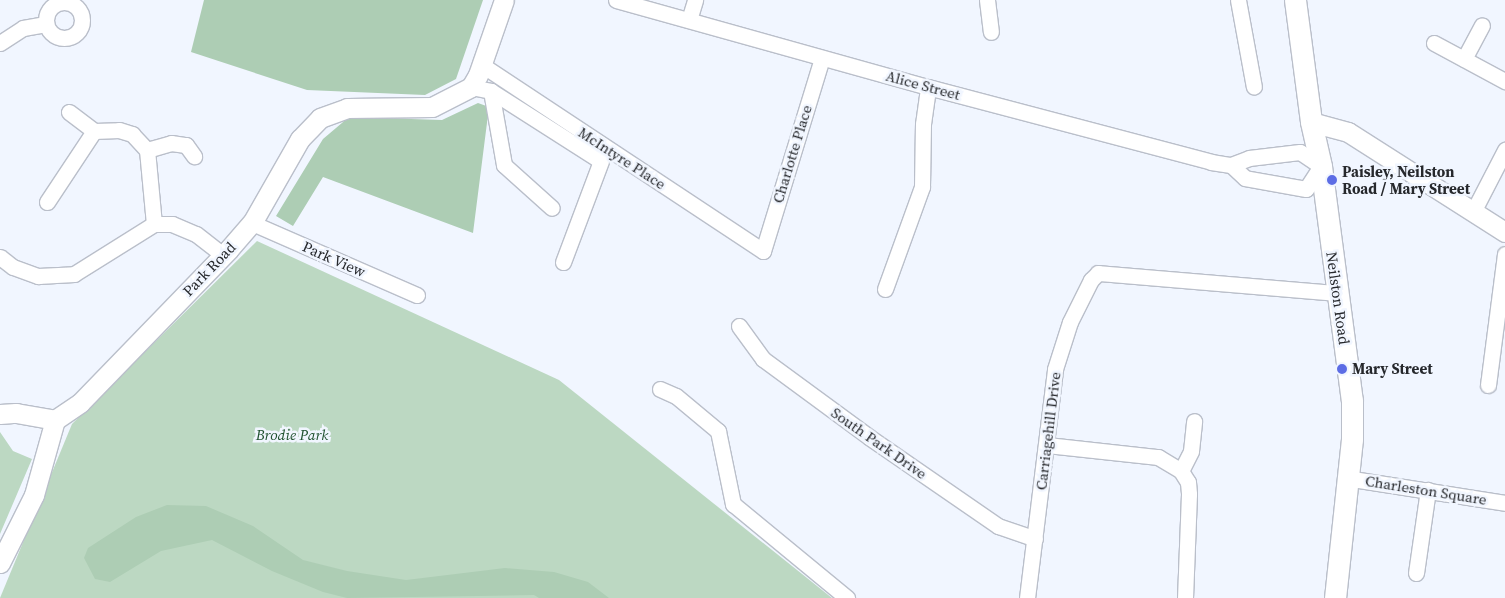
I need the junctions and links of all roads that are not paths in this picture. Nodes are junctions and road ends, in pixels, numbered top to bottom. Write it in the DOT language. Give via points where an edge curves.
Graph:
graph roads {
  1 [pos="504,0"];
  2 [pos="616,0"];
  3 [pos="695,0"];
  4 [pos="987,0"];
  5 [pos="1238,0"];
  6 [pos="1295,0"];
  7 [pos="689,20"];
  8 [pos="46,24"];
  9 [pos="1482,25"];
  10 [pos="991,32"];
  11 [pos="0,43"];
  12 [pos="1434,43"];
  13 [pos="822,58"];
  14 [pos="1464,59"];
  15 [pos="482,65"];
  16 [pos="1505,81"];
  17 [pos="471,87"];
  18 [pos="928,87"];
  19 [pos="1254,87"];
  20 [pos="491,91"];
  21 [pos="69,112"];
  22 [pos="1311,122"];
  23 [pos="94,131"];
  24 [pos="147,150"];
  25 [pos="1505,150"];
  26 [pos="194,156"];
  27 [pos="1231,165"];
  28 [pos="1321,166"];
  29 [pos="47,202"];
  30 [pos="552,208"];
  31 [pos="1474,210"];
  32 [pos="252,223"];
  33 [pos="154,224"];
  34 [pos="1505,232"];
  35 [pos="763,251"];
  36 [pos="1505,254"];
  37 [pos="223,255"];
  38 [pos="0,257"];
  39 [pos="562,262"];
  40 [pos="886,289"];
  41 [pos="1336,293"];
  42 [pos="417,295"];
  43 [pos="739,326"];
  44 [pos="1488,385"];
  45 [pos="660,389"];
  46 [pos="0,414"];
  47 [pos="55,420"];
  48 [pos="1194,421"];
  49 [pos="1047,445"];
  50 [pos="1181,470"];
  51 [pos="1346,478"];
  52 [pos="1428,490"];
  53 [pos="1505,503"];
  54 [pos="1035,539"];
  55 [pos="0,564"];
  56 [pos="1416,573"];
  57 [pos="847,598"];
  58 [pos="1027,598"];
  59 [pos="1185,598"];
  60 [pos="1334,598"];
  1 -- 15 [label="street"];
  2 -- 7 [label="street, Alice Street"];
  3 -- 7 [label="street"];
  4 -- 10 [label="street"];
  5 -- 19 [label="street"];
  6 -- 22 [label="main road, Neilston Road"];
  7 -- 13 [label="street, Alice Street"];
  8 -- 11 [label="street" via="24,28"];
  9 -- 14 [label="street"];
  12 -- 14 [label="street"];
  13 -- 18 [label="street, Alice Street"];
  13 -- 35 [label="street, Charlotte Place"];
  14 -- 16 [label="street"];
  15 -- 17 [label="street"];
  15 -- 35 [label="street, McIntyre Place"];
  17 -- 20 [label="street"];
  17 -- 32 [label="street, Park Road" via="432,107 347,108 320,118 300,140"];
  18 -- 27 [label="street, Alice Street"];
  18 -- 40 [label="street" via="923,124 922,188"];
  20 -- 30 [label="street" via="504,165"];
  20 -- 39 [label="street" via="601,161"];
  21 -- 23 [label="street"];
  22 -- 28 [label="main road, Neilston Road"];
  22 -- 31 [label="street" via="1348,132"];
  23 -- 24 [label="street" via="119,130 132,134"];
  23 -- 29 [label="street"];
  24 -- 26 [label="street" via="171,142 186,145"];
  24 -- 33 [label="street"];
  25 -- 31 [label="street"];
  27 -- 28 [label="street" via="1249,158 1300,152"];
  27 -- 28 [label="street, Alice Street" via="1245,178 1306,189"];
  28 -- 41 [label="main road, Neilston Road"];
  31 -- 34 [label="street"];
  32 -- 37 [label="street, Park Road"];
  32 -- 42 [label="street, Park View"];
  33 -- 37 [label="street" via="172,224 196,234"];
  33 -- 38 [label="street" via="91,266 63,277 30,274"];
  36 -- 44 [label="street"];
  37 -- 47 [label="street, Park Road" via="80,402"];
  41 -- 49 [label="street, Carriagehill Drive" via="1098,273 1090,280 1070,322 1055,369"];
  41 -- 51 [label="main road, Neilston Road" via="1352,400 1352,440"];
  43 -- 54 [label="street, South Park Drive" via="763,359 869,437 998,526"];
  45 -- 57 [label="street" via="676,396 718,431 733,504"];
  46 -- 47 [label="street" via="16,412"];
  47 -- 55 [label="street" via="34,495"];
  48 -- 50 [label="street" via="1191,451"];
  49 -- 50 [label="street" via="1158,458"];
  49 -- 54 [label="street, Carriagehill Drive"];
  50 -- 59 [label="street" via="1188,482 1189,494"];
  51 -- 52 [label="street, Charleston Square"];
  51 -- 60 [label="main road, Neilston Road"];
  52 -- 53 [label="street, Charleston Square"];
  52 -- 56 [label="street"];
  54 -- 58 [label="street, Carriagehill Drive"];
}
